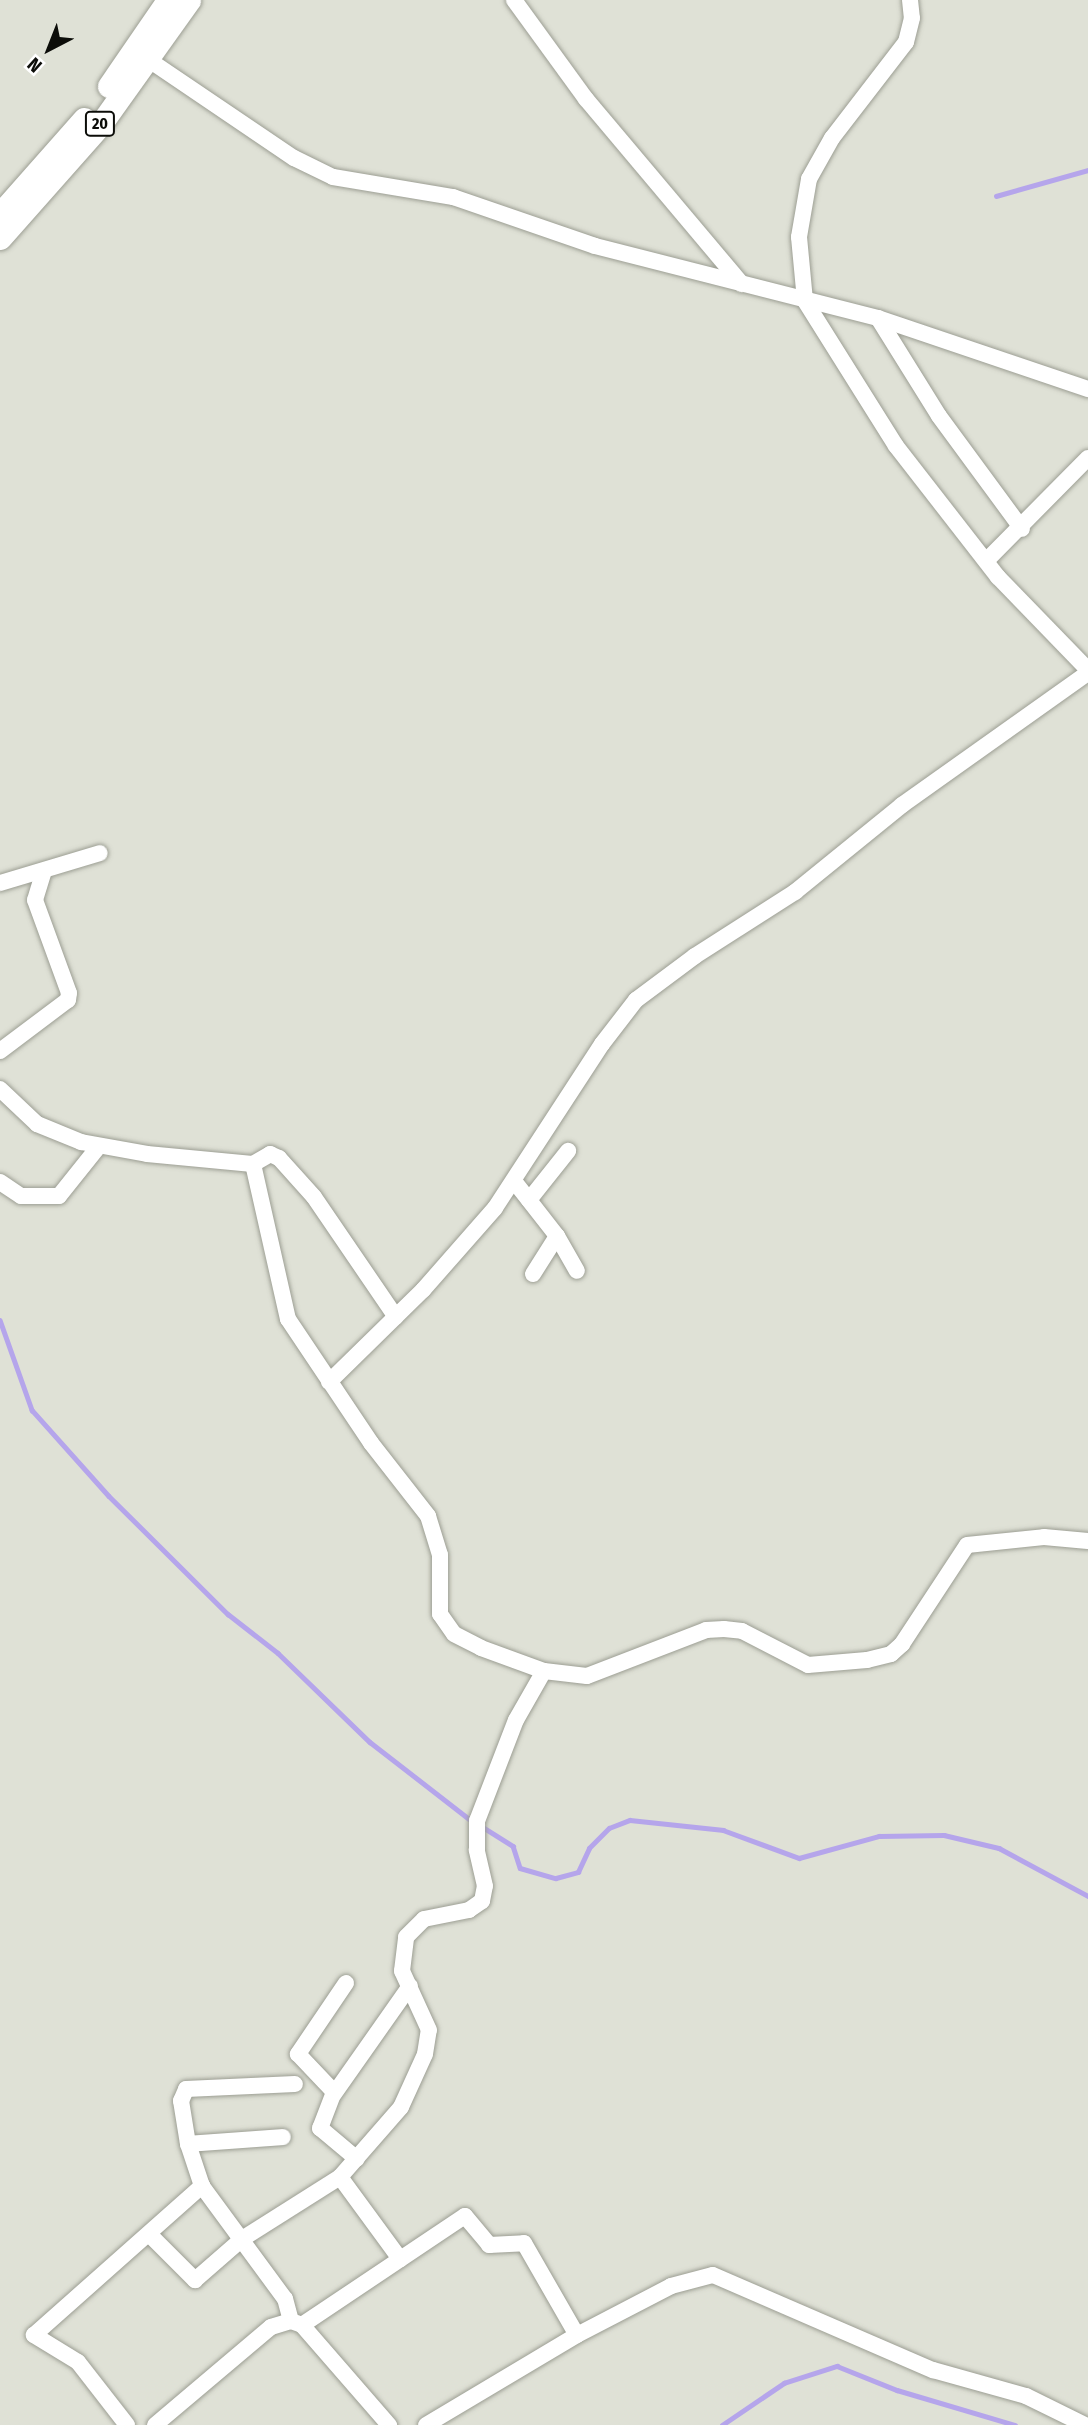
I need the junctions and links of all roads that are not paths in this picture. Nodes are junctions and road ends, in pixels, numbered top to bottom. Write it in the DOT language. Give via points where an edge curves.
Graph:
graph roads {
  1 [pos="168,0"];
  2 [pos="189,0"];
  3 [pos="514,0"];
  4 [pos="910,0"];
  5 [pos="149,60"];
  6 [pos="0,214"];
  7 [pos="0,238"];
  8 [pos="742,284"];
  9 [pos="805,301"];
  10 [pos="877,318"];
  11 [pos="1088,389"];
  12 [pos="1088,458"];
  13 [pos="1022,529"];
  14 [pos="986,561"];
  15 [pos="1088,672"];
  16 [pos="100,853"];
  17 [pos="44,871"];
  18 [pos="0,883"];
  19 [pos="0,1051"];
  20 [pos="0,1089"];
  21 [pos="99,1146"];
  22 [pos="568,1151"];
  23 [pos="253,1164"];
  24 [pos="514,1181"];
  25 [pos="0,1182"];
  26 [pos="529,1200"];
  27 [pos="557,1236"];
  28 [pos="577,1271"];
  29 [pos="533,1274"];
  30 [pos="396,1317"];
  31 [pos="329,1382"];
  32 [pos="1088,1541"];
  33 [pos="544,1671"];
  34 [pos="346,1983"];
  35 [pos="410,1986"];
  36 [pos="295,2084"];
  37 [pos="334,2094"];
  38 [pos="283,2137"];
  39 [pos="188,2144"];
  40 [pos="357,2159"];
  41 [pos="340,2177"];
  42 [pos="202,2186"];
  43 [pos="150,2235"];
  44 [pos="242,2239"];
  45 [pos="400,2259"];
  46 [pos="296,2323"];
  47 [pos="577,2335"];
  48 [pos="127,2425"];
  49 [pos="155,2425"];
  50 [pos="389,2425"];
  51 [pos="426,2425"];
  52 [pos="1085,2425"];
  1 -- 6 [label="highway, 20" via="87,115"];
  2 -- 5 [label="highway, 20"];
  3 -- 8 [label="street" via="586,99"];
  4 -- 9 [label="street" via="912,18 906,42 832,138 809,179 799,237"];
  5 -- 7 [label="highway, 20" via="54,181"];
  5 -- 8 [label="street" via="293,158 333,177 453,197 595,246"];
  8 -- 9 [label="street"];
  9 -- 10 [label="street"];
  9 -- 14 [label="street" via="896,446"];
  10 -- 11 [label="street"];
  10 -- 13 [label="street" via="939,416"];
  12 -- 13 [label="street"];
  13 -- 14 [label="street"];
  14 -- 15 [label="street"];
  15 -- 24 [label="street" via="902,805 795,892 636,1000 602,1044"];
  16 -- 17 [label="street"];
  17 -- 18 [label="street"];
  17 -- 19 [label="street" via="35,900 68,1000"];
  20 -- 21 [label="street" via="37,1124"];
  21 -- 23 [label="street"];
  21 -- 25 [label="street" via="59,1196 20,1196"];
  22 -- 26 [label="street"];
  23 -- 30 [label="street" via="270,1154 279,1158 314,1197"];
  23 -- 31 [label="street" via="285,1311"];
  24 -- 26 [label="street"];
  24 -- 30 [label="street" via="489,1216"];
  26 -- 27 [label="street"];
  27 -- 28 [label="street"];
  27 -- 29 [label="street"];
  30 -- 31 [label="street"];
  31 -- 33 [label="street" via="428,1516 440,1555 440,1614 449,1629 481,1648"];
  32 -- 33 [label="street" via="1003,1539 967,1545 902,1644 880,1657 808,1665 751,1635 724,1629 706,1630 587,1676"];
  33 -- 35 [label="street" via="516,1720 476,1825 485,1895 478,1906 424,1919 410,1931 401,1963"];
  34 -- 37 [label="street" via="298,2054"];
  35 -- 37 [label="street"];
  35 -- 40 [label="street" via="429,2024 425,2054 401,2107"];
  36 -- 39 [label="street" via="186,2089 181,2101"];
  37 -- 40 [label="street" via="320,2128"];
  38 -- 39 [label="street"];
  39 -- 42 [label="street"];
  40 -- 41 [label="street"];
  41 -- 44 [label="street"];
  41 -- 45 [label="street"];
  42 -- 43 [label="street"];
  42 -- 44 [label="street"];
  43 -- 44 [label="street" via="195,2280"];
  43 -- 48 [label="street" via="34,2335 78,2362"];
  44 -- 46 [label="street" via="285,2299"];
  45 -- 46 [label="street"];
  45 -- 47 [label="street" via="465,2216 489,2245 524,2243"];
  46 -- 49 [label="street" via="271,2327"];
  46 -- 50 [label="street"];
  47 -- 51 [label="street"];
  47 -- 52 [label="street" via="671,2286 713,2276 933,2370 1026,2396"];
}
